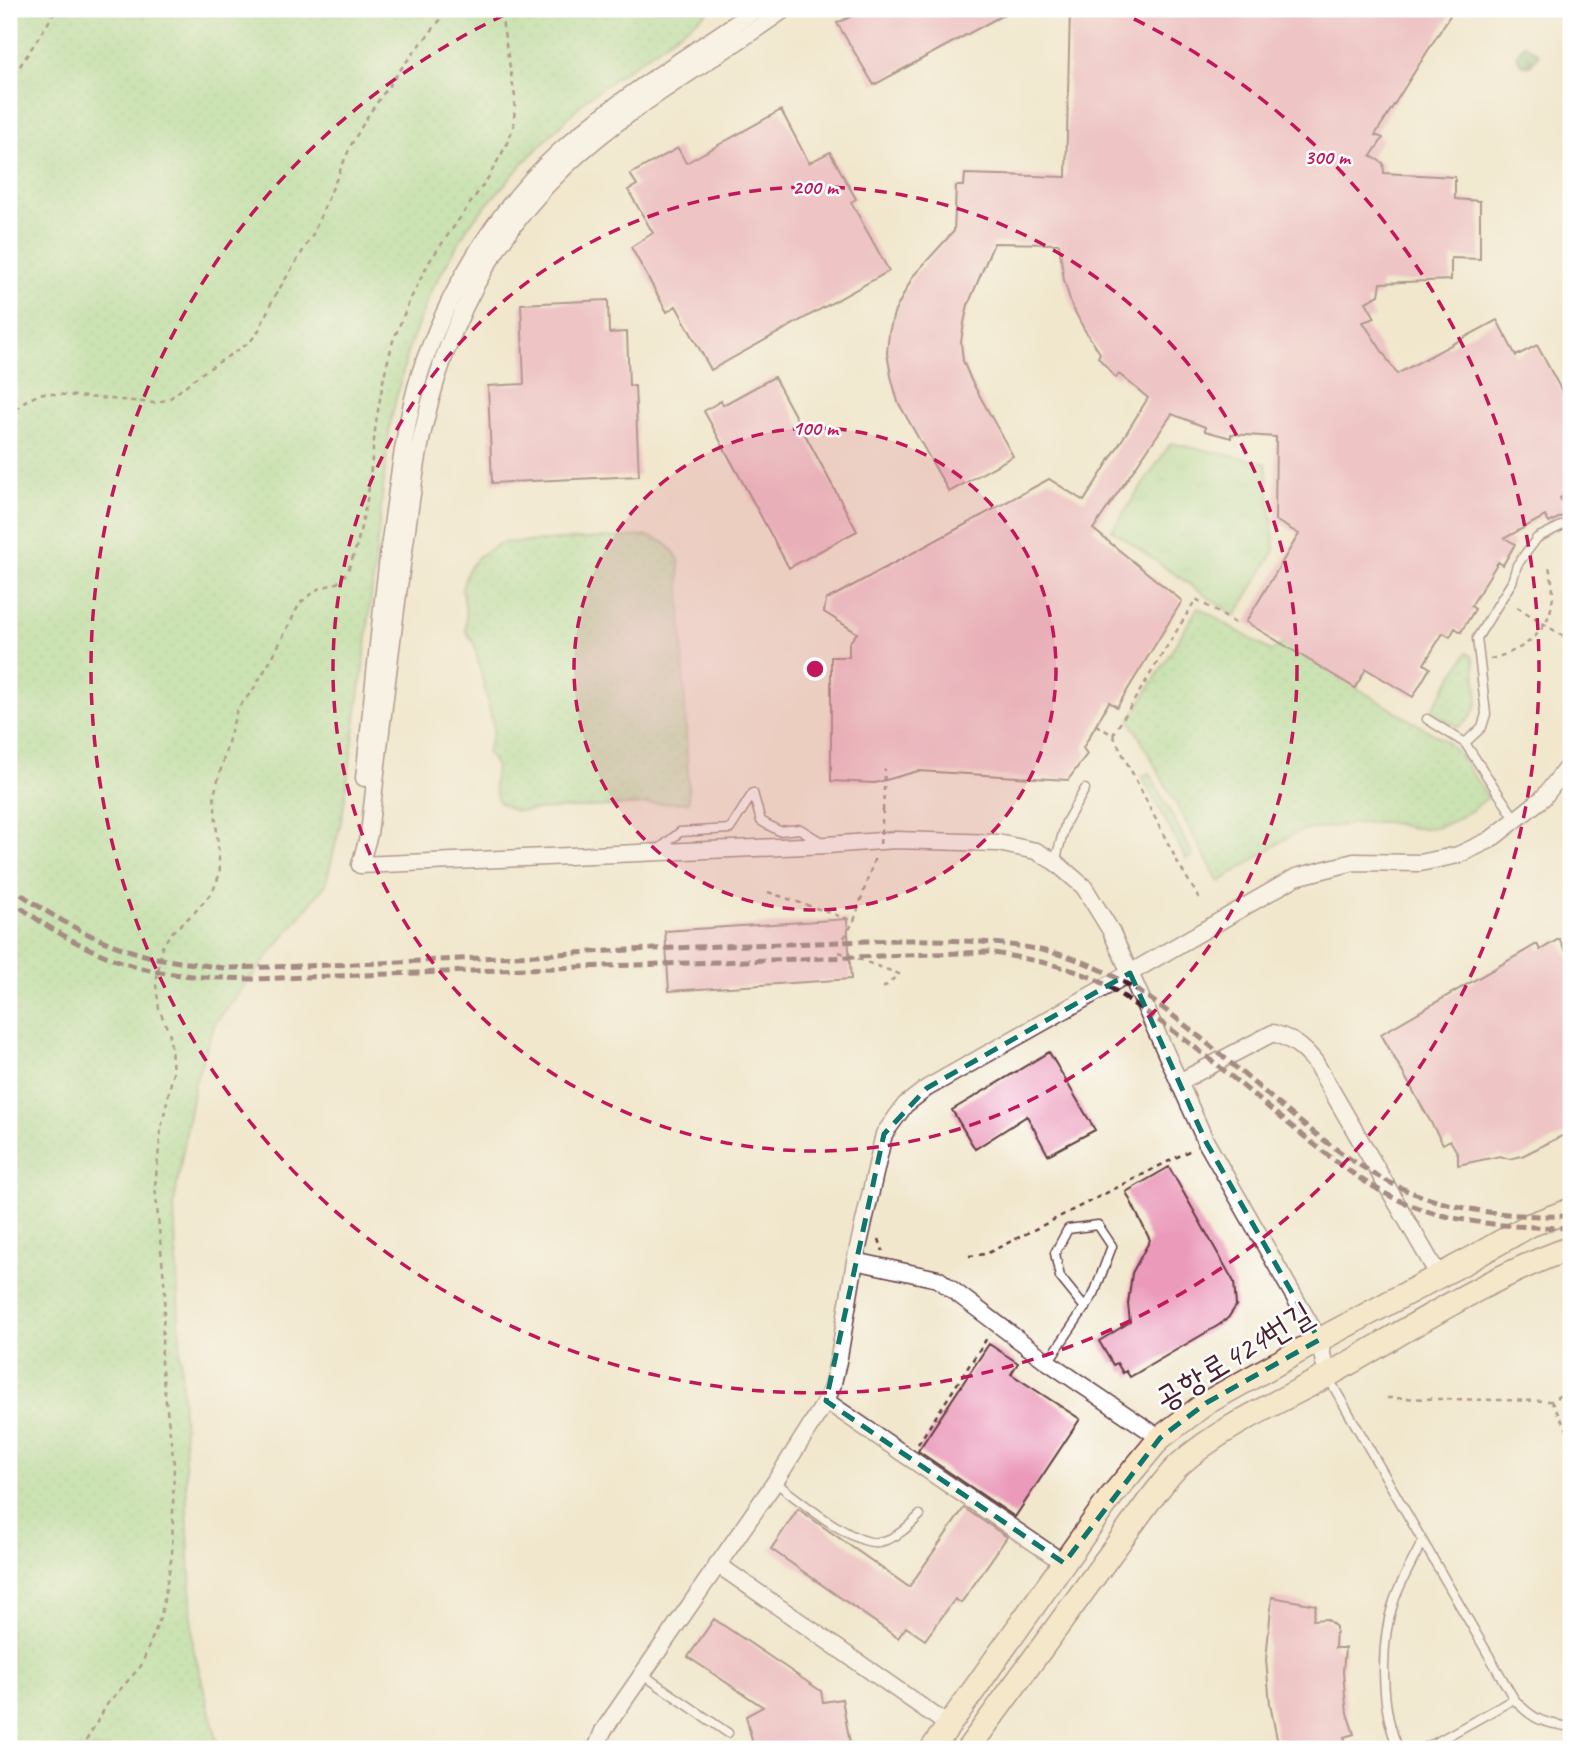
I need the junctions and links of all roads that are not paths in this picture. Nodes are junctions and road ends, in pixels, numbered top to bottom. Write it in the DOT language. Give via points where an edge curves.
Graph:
graph roads {
  1 [pos="757,9"];
  2 [pos="785,9"];
  3 [pos="1571,521"];
  4 [pos="1427,719"];
  5 [pos="1465,743"];
  6 [pos="1571,762"];
  7 [pos="1086,789"];
  8 [pos="1517,820"];
  9 [pos="827,845"];
  10 [pos="654,853"];
  11 [pos="1055,862"];
  12 [pos="360,865"];
  13 [pos="1130,973"];
  14 [pos="1181,1082"];
  15 [pos="1571,1210"];
  16 [pos="1571,1248"];
  17 [pos="855,1261"];
  18 [pos="1439,1276"];
  19 [pos="1085,1308"];
  20 [pos="1319,1340"];
  21 [pos="1048,1362"];
  22 [pos="1327,1376"];
  23 [pos="826,1401"];
  24 [pos="1160,1438"];
  25 [pos="775,1482"];
  26 [pos="920,1515"];
  27 [pos="1422,1542"];
  28 [pos="1064,1563"];
  29 [pos="717,1564"];
  30 [pos="642,1674"];
  31 [pos="1514,1699"];
  32 [pos="948,1725"];
  33 [pos="1571,1727"];
  34 [pos="728,1733"];
  35 [pos="596,1749"];
  36 [pos="932,1749"];
  37 [pos="968,1749"];
  38 [pos="1399,1749"];
  39 [pos="1420,1749"];
  1 -- 12 [label="street" via="559,152 490,231 450,299 425,361 401,463 358,835"];
  2 -- 12 [label="street" via="626,117 568,164 496,249 469,295 446,348 423,432 391,642 369,834"];
  3 -- 5 [label="lane" via="1537,538 1477,638 1486,714 1482,727"];
  4 -- 5 [label="lane"];
  5 -- 8 [label="lane"];
  6 -- 8 [label="street" via="1543,798"];
  7 -- 11 [label="lane" via="1066,822"];
  8 -- 13 [label="street" via="1458,855 1420,863 1354,862 1296,877"];
  9 -- 10 [label="street"];
  9 -- 10 [label="lane" via="800,829 779,831 761,821 753,793 730,829 680,832"];
  9 -- 11 [label="street" via="895,840 998,843 1036,851"];
  10 -- 12 [label="street"];
  11 -- 13 [label="street" via="1084,887"];
  13 -- 14 [label="street"];
  13 -- 17 [label="street" via="969,1063 905,1105 884,1134"];
  14 -- 18 [label="street" via="1273,1033 1302,1047"];
  14 -- 20 [label="street" via="1206,1142"];
  15 -- 18 [label="street, 공항로424번길" via="1530,1225"];
  16 -- 22 [label="street, 공항로424번길" via="1452,1304"];
  17 -- 21 [label="street" via="938,1279"];
  17 -- 23 [label="street" via="839,1357"];
  18 -- 20 [label="street, 공항로424번길"];
  19 -- 19 [label="lane" via="1112,1246 1098,1225 1068,1229 1055,1253 1060,1277"];
  19 -- 21 [label="lane"];
  20 -- 22 [label="street"];
  20 -- 24 [label="street, 공항로424번길" via="1206,1404"];
  21 -- 24 [label="street"];
  22 -- 27 [label="lane"];
  22 -- 37 [label="street, 공항로424번길" via="1225,1432 1180,1465 1125,1532"];
  23 -- 25 [label="street"];
  23 -- 28 [label="street"];
  24 -- 28 [label="street, 공항로424번길"];
  25 -- 26 [label="lane" via="851,1536 877,1543 902,1533"];
  25 -- 29 [label="street"];
  27 -- 31 [label="lane"];
  27 -- 38 [label="lane" via="1394,1601 1385,1649 1384,1699"];
  28 -- 32 [label="street, 공항로424번길"];
  29 -- 30 [label="street"];
  29 -- 32 [label="street"];
  30 -- 34 [label="lane"];
  30 -- 35 [label="street"];
  31 -- 33 [label="lane" via="1529,1716"];
  31 -- 39 [label="lane"];
  32 -- 36 [label="street, 공항로424번길"];
}
